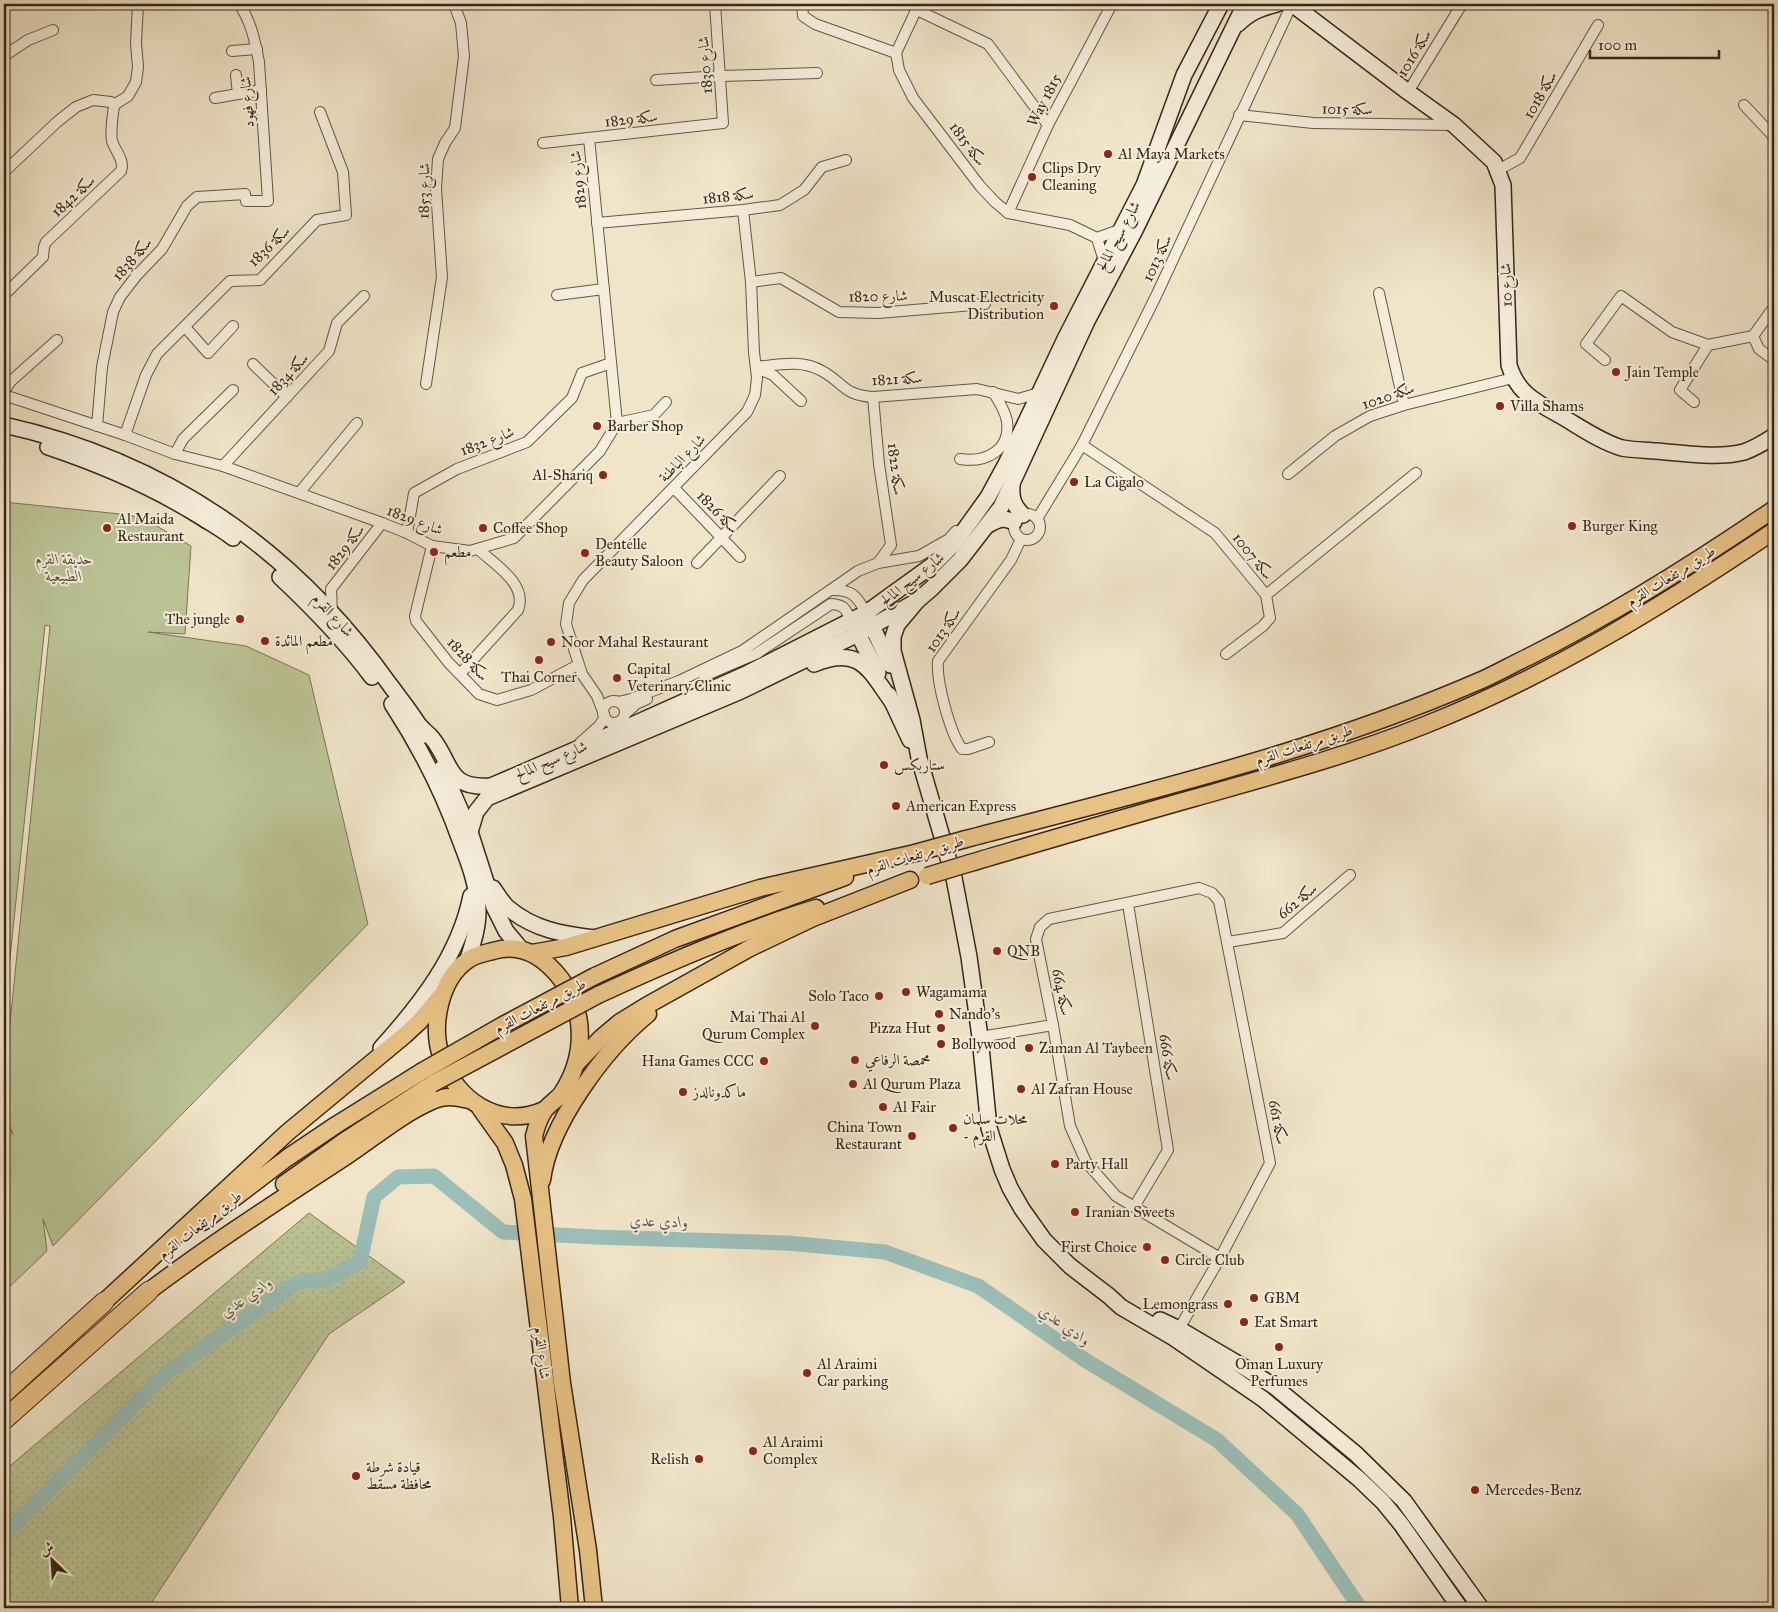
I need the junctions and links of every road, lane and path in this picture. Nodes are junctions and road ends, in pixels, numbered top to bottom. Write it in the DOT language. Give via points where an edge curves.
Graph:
graph roads {
  1 [pos="138,4"];
  2 [pos="239,4"];
  3 [pos="454,4"];
  4 [pos="715,4"];
  5 [pos="802,4"];
  6 [pos="1112,4"];
  7 [pos="1220,4"];
  8 [pos="1246,4"];
  9 [pos="1277,4"];
  10 [pos="1292,4"];
  11 [pos="1462,4"];
  12 [pos="918,7"];
  13 [pos="1598,25"];
  14 [pos="1234,28"];
  15 [pos="53,30"];
  16 [pos="257,49"];
  17 [pos="232,51"];
  18 [pos="896,53"];
  19 [pos="4,56"];
  20 [pos="817,73"];
  21 [pos="236,75"];
  22 [pos="721,76"];
  23 [pos="656,80"];
  24 [pos="261,90"];
  25 [pos="1408,92"];
  26 [pos="238,94"];
  27 [pos="215,98"];
  28 [pos="114,105"];
  29 [pos="1744,105"];
  30 [pos="320,112"];
  31 [pos="1239,115"];
  32 [pos="724,124"];
  33 [pos="1454,125"];
  34 [pos="1048,126"];
  35 [pos="1774,137"];
  36 [pos="589,138"];
  37 [pos="543,144"];
  38 [pos="846,160"];
  39 [pos="1498,170"];
  40 [pos="4,172"];
  41 [pos="268,201"];
  42 [pos="743,210"];
  43 [pos="1008,213"];
  44 [pos="597,222"];
  45 [pos="1122,229"];
  46 [pos="1097,238"];
  47 [pos="1104,260"];
  48 [pos="751,282"];
  49 [pos="604,289"];
  50 [pos="1379,293"];
  51 [pos="4,295"];
  52 [pos="557,295"];
  53 [pos="364,296"];
  54 [pos="985,304"];
  55 [pos="1774,307"];
  56 [pos="233,326"];
  57 [pos="185,327"];
  58 [pos="1753,336"];
  59 [pos="57,340"];
  60 [pos="1708,345"];
  61 [pos="1605,360"];
  62 [pos="1774,360"];
  63 [pos="611,363"];
  64 [pos="253,364"];
  65 [pos="756,367"];
  66 [pos="1513,378"];
  67 [pos="426,384"];
  68 [pos="233,390"];
  69 [pos="4,391"];
  70 [pos="994,392"];
  71 [pos="1039,393"];
  72 [pos="4,395"];
  73 [pos="287,397"];
  74 [pos="873,397"];
  75 [pos="1018,399"];
  76 [pos="801,401"];
  77 [pos="666,402"];
  78 [pos="1694,402"];
  79 [pos="1404,405"];
  80 [pos="1028,420"];
  81 [pos="357,423"];
  82 [pos="617,423"];
  83 [pos="4,425"];
  84 [pos="98,426"];
  85 [pos="4,434"];
  86 [pos="125,435"];
  87 [pos="1774,436"];
  88 [pos="1082,445"];
  89 [pos="175,454"];
  90 [pos="960,459"];
  91 [pos="222,466"];
  92 [pos="1416,473"];
  93 [pos="1288,474"];
  94 [pos="780,476"];
  95 [pos="1013,483"];
  96 [pos="674,488"];
  97 [pos="298,494"];
  98 [pos="988,498"];
  99 [pos="1774,509"];
  100 [pos="1025,518"];
  101 [pos="382,523"];
  102 [pos="988,525"];
  103 [pos="1774,531"];
  104 [pos="407,533"];
  105 [pos="722,538"];
  106 [pos="1021,540"];
  107 [pos="891,545"];
  108 [pos="432,546"];
  109 [pos="478,549"];
  110 [pos="740,557"];
  111 [pos="904,559"];
  112 [pos="696,563"];
  113 [pos="878,563"];
  114 [pos="308,589"];
  115 [pos="331,589"];
  116 [pos="829,590"];
  117 [pos="1266,595"];
  118 [pos="917,601"];
  119 [pos="332,613"];
  120 [pos="870,620"];
  121 [pos="855,627"];
  122 [pos="1226,654"];
  123 [pos="578,665"];
  124 [pos="460,674"];
  125 [pos="761,682"];
  126 [pos="597,696"];
  127 [pos="899,701"];
  128 [pos="615,702"];
  129 [pos="625,714"];
  130 [pos="604,715"];
  131 [pos="421,728"];
  132 [pos="989,742"];
  133 [pos="561,756"];
  134 [pos="470,832"];
  135 [pos="916,853"];
  136 [pos="478,874"];
  137 [pos="1350,875"];
  138 [pos="910,880"];
  139 [pos="1212,893"];
  140 [pos="1128,904"];
  141 [pos="595,938"];
  142 [pos="1228,942"];
  143 [pos="527,951"];
  144 [pos="468,959"];
  145 [pos="689,983"];
  146 [pos="442,994"];
  147 [pos="1053,1025"];
  148 [pos="980,1036"];
  149 [pos="576,1063"];
  150 [pos="357,1073"];
  151 [pos="427,1078"];
  152 [pos="475,1104"];
  153 [pos="544,1110"];
  154 [pos="540,1197"];
  155 [pos="1134,1207"];
  156 [pos="1220,1258"];
  157 [pos="149,1291"];
  158 [pos="104,1302"];
  159 [pos="1176,1334"];
  160 [pos="4,1393"];
  161 [pos="4,1420"];
  162 [pos="570,1608"];
  163 [pos="594,1608"];
  164 [pos="1460,1608"];
  165 [pos="1481,1608"];
  1 -- 28 [label="street" via="136,82 128,96"];
  2 -- 16 [label="street, شارع فهود" via="245,12"];
  3 -- 67 [label="street, شارع 1853" via="461,23 464,56 455,128 438,159 436,189 442,277"];
  4 -- 22 [label="street, 1830 شارع"];
  5 -- 18 [label="street" via="803,16 815,24"];
  6 -- 34 [label="street, Way 1815"];
  7 -- 45 [label="street, شارع سيح المالح" via="1184,76 1144,185"];
  8 -- 14 [label="street, شارع سيح المالح"];
  9 -- 14 [label="street" via="1248,14"];
  10 -- 25 [label="street, شارع 10"];
  10 -- 31 [label="street, سكة 1013"];
  11 -- 25 [label="street, سكة 1016"];
  12 -- 18 [label="street"];
  12 -- 34 [label="street" via="988,44"];
  13 -- 39 [label="street, سكة 1018" via="1520,158"];
  14 -- 95 [label="street, شارع سيح المالح" via="1087,321"];
  15 -- 19 [label="street" via="28,40"];
  16 -- 17 [label="street"];
  16 -- 24 [label="street, شارع فهود"];
  18 -- 43 [label="street, سكة 1815" via="899,70 914,98 980,186"];
  20 -- 22 [label="street"];
  21 -- 26 [label="street"];
  22 -- 23 [label="street"];
  22 -- 32 [label="street, 1830 شارع"];
  24 -- 26 [label="street"];
  24 -- 41 [label="street, شارع فهود"];
  25 -- 33 [label="street, شارع 10"];
  26 -- 27 [label="street"];
  28 -- 40 [label="street" via="93,100 76,107"];
  28 -- 51 [label="street, سكة 1842" via="112,140 122,164 121,171 46,242 43,257"];
  29 -- 35 [label="street"];
  30 -- 57 [label="street, سكة 1836" via="343,172 346,215 317,220 260,280 230,281"];
  31 -- 33 [label="street, سكة 1015" via="1313,123"];
  31 -- 88 [label="street, سكة 1013" via="1160,288"];
  32 -- 36 [label="street, سكة 1829"];
  33 -- 39 [label="street, شارع 10" via="1494,162"];
  34 -- 43 [label="street, Way 1815"];
  36 -- 37 [label="street, سكة 1829"];
  36 -- 44 [label="street, 1829 شارع"];
  38 -- 42 [label="street, سكة 1818" via="822,167 804,190 780,205"];
  39 -- 66 [label="street, شارع 10" via="1503,185 1508,365"];
  41 -- 84 [label="street, 1838 سكة" via="246,201 245,194 236,194 197,197 187,206 162,249 137,275 113,312 102,367"];
  42 -- 44 [label="street, سكة 1818"];
  42 -- 48 [label="street, شارع الباطنة"];
  43 -- 46 [label="street" via="1070,225"];
  44 -- 49 [label="street, 1829 شارع"];
  45 -- 46 [label="street"];
  45 -- 47 [label="street, شارع سيح المالح"];
  46 -- 47 [label="street"];
  47 -- 71 [label="street, شارع سيح المالح"];
  48 -- 54 [label="street, 1820 شارع" via="781,278 839,312 878,313"];
  48 -- 65 [label="street, شارع الباطنة"];
  49 -- 52 [label="street"];
  49 -- 63 [label="street, 1829 شارع"];
  50 -- 79 [label="street"];
  53 -- 73 [label="street, سكة 1834" via="337,324 329,351"];
  55 -- 58 [label="street"];
  56 -- 57 [label="street" via="208,353"];
  57 -- 86 [label="street, سكة 1836" via="151,364"];
  58 -- 60 [label="street"];
  58 -- 62 [label="street" via="1759,349"];
  59 -- 69 [label="street"];
  60 -- 61 [label="street" via="1672,332 1621,296 1586,344"];
  60 -- 78 [label="street" via="1680,390"];
  63 -- 82 [label="street, 1829 شارع"];
  63 -- 104 [label="street, 1832 شارع" via="582,373 572,398 527,442 457,469 414,493"];
  64 -- 73 [label="street"];
  65 -- 74 [label="street, سكة 1821" via="798,363 822,370 858,396"];
  65 -- 76 [label="street" via="773,375"];
  65 -- 96 [label="street, شارع الباطنة" via="755,395 747,412"];
  66 -- 79 [label="street, سكة 1020"];
  66 -- 87 [label="street" via="1537,402 1623,448 1727,454 1744,452"];
  68 -- 89 [label="street" via="182,439"];
  70 -- 74 [label="street, سكة 1821" via="977,389"];
  70 -- 75 [label="street, سكة 1821"];
  70 -- 90 [label="street" via="1005,414 1005,438 995,452 985,458 976,461"];
  71 -- 75 [label="street"];
  71 -- 80 [label="street, شارع سيح المالح"];
  72 -- 84 [label="street, 1829 شارع"];
  73 -- 91 [label="street, سكة 1834"];
  74 -- 107 [label="street, سكة 1822"];
  75 -- 80 [label="street"];
  77 -- 82 [label="street" via="654,415"];
  79 -- 93 [label="street, سكة 1020" via="1370,416 1335,436"];
  80 -- 98 [label="street, شارع سيح المالح"];
  81 -- 97 [label="street"];
  82 -- 109 [label="street, 1829 شارع" via="600,451 514,538"];
  83 -- 114 [label="street, شارع القرم" via="110,457 182,492 234,525"];
  84 -- 86 [label="street, 1829 شارع"];
  85 -- 136 [label="street, شارع القرم" via="84,459 178,502 266,563 357,657 387,696 438,786"];
  86 -- 89 [label="street, 1829 شارع"];
  88 -- 100 [label="street, سكة 1013"];
  88 -- 117 [label="street, سكة 1007" via="1215,533"];
  89 -- 91 [label="street, 1829 شارع"];
  91 -- 97 [label="street, 1829 شارع"];
  92 -- 117 [label="street, سكة 1007"];
  94 -- 105 [label="street"];
  95 -- 100 [label="street" via="1011,498"];
  95 -- 102 [label="street, شارع سيح المالح"];
  96 -- 105 [label="street, سكة 1826"];
  96 -- 123 [label="street, شارع الباطنة" via="583,580 569,603 566,624"];
  97 -- 101 [label="street, 1829 شارع"];
  98 -- 111 [label="street" via="948,539 919,556"];
  98 -- 120 [label="street, شارع سيح المالح" via="956,543"];
  99 -- 135 [label="main road, طريق مرتفعات القرم, bridge" via="1624,606 1460,689 1373,723 1277,754"];
  100 -- 102 [label="street" via="1000,519"];
  100 -- 106 [label="street" via="1014,531"];
  100 -- 106 [label="street" via="1040,527 1031,540"];
  101 -- 104 [label="street, 1829 شارع"];
  101 -- 115 [label="street, سكة 1829"];
  102 -- 118 [label="street, شارع سيح المالح" via="960,560"];
  103 -- 138 [label="main road, طريق مرتفعات القرم, bridge" via="1628,624 1556,664 1426,725 1296,769"];
  104 -- 108 [label="street, 1829 شارع"];
  105 -- 110 [label="street, سكة 1826"];
  105 -- 112 [label="street"];
  106 -- 132 [label="street, سكة 1013" via="1011,560 938,661 937,672 956,741 962,749"];
  107 -- 111 [label="street"];
  107 -- 113 [label="street"];
  108 -- 109 [label="street, 1829 شارع" via="470,551"];
  108 -- 124 [label="street, سكة 1828" via="416,621"];
  109 -- 124 [label="street" via="514,582 519,589 521,604"];
  111 -- 113 [label="street"];
  113 -- 116 [label="street" via="858,571"];
  114 -- 115 [label="street, سكة 1829"];
  114 -- 119 [label="street, شارع القرم"];
  115 -- 119 [label="street, سكة 1829"];
  116 -- 120 [label="street" via="851,592"];
  116 -- 128 [label="street" via="742,651 631,699"];
  117 -- 122 [label="street" via="1270,618"];
  118 -- 120 [label="street, شارع سيح المالح"];
  118 -- 127 [label="street" via="896,625 893,637"];
  119 -- 131 [label="street, شارع القرم" via="365,649"];
  120 -- 121 [label="street, شارع سيح المالح"];
  120 -- 127 [label="street"];
  121 -- 125 [label="street, شارع سيح المالح"];
  121 -- 127 [label="street"];
  121 -- 129 [label="street" via="845,609 831,604 756,654 661,692 636,704"];
  121 -- 133 [label="street, شارع سيح المالح"];
  123 -- 124 [label="street, سكة 1828" via="531,690 497,700 479,694"];
  123 -- 126 [label="street, شارع الباطنة"];
  125 -- 127 [label="street" via="844,656 862,662"];
  125 -- 134 [label="street, شارع سيح المالح" via="487,798 476,812"];
  126 -- 128 [label="street"];
  126 -- 130 [label="street, شارع الباطنة"];
  127 -- 148 [label="street" via="912,720 919,758 954,878"];
  128 -- 129 [label="street" via="623,705"];
  128 -- 130 [label="street" via="605,707"];
  129 -- 130 [label="street" via="616,722 609,721"];
  130 -- 133 [label="street" via="599,726 586,739"];
  131 -- 133 [label="street, شارع سيح المالح" via="433,739 449,770 466,783 478,786 491,786"];
  131 -- 134 [label="street, شارع القرم"];
  134 -- 136 [label="street, شارع القرم"];
  135 -- 141 [label="main road" via="760,888"];
  135 -- 151 [label="main road, طريق مرتفعات القرم, bridge" via="675,939 595,976 503,1025"];
  136 -- 141 [label="street" via="506,906 534,924 559,934"];
  136 -- 143 [label="street, شارع القرم" via="506,931"];
  136 -- 144 [label="street, شارع القرم" via="476,934"];
  136 -- 150 [label="street" via="467,914 439,975 409,1017"];
  137 -- 142 [label="street, سكة 662" via="1283,933"];
  138 -- 145 [label="main road" via="813,918 750,948"];
  138 -- 151 [label="main road, طريق مرتفعات القرم, bridge" via="787,917 666,964"];
  139 -- 140 [label="street, سكة 664" via="1199,888"];
  139 -- 142 [label="street, سكة 661" via="1219,901"];
  140 -- 147 [label="street, سكة 664" via="1049,919 1040,927 1036,939"];
  140 -- 155 [label="street, سكة 666" via="1168,1150"];
  141 -- 143 [label="main road" via="555,950"];
  142 -- 156 [label="street, سكة 661" via="1270,1163"];
  143 -- 144 [label="main road" via="499,949"];
  143 -- 149 [label="main road" via="552,969 572,999 579,1024 580,1049"];
  144 -- 146 [label="main road"];
  145 -- 149 [label="main road" via="620,1022"];
  145 -- 154 [label="main road" via="642,1019 602,1060 557,1130 549,1150"];
  146 -- 150 [label="main road" via="419,1022"];
  146 -- 152 [label="main road" via="437,1024 440,1056 453,1081"];
  147 -- 148 [label="street"];
  147 -- 155 [label="street, سكة 664" via="1070,1126 1086,1162 1116,1196"];
  148 -- 159 [label="street" via="989,1128 1002,1169 1022,1209 1044,1240 1070,1266 1109,1296 1123,1301"];
  149 -- 153 [label="main road" via="561,1094"];
  150 -- 158 [label="main road" via="281,1138"];
  151 -- 157 [label="main road, طريق مرتفعات القرم" via="237,1218"];
  151 -- 158 [label="main road, طريق مرتفعات القرم" via="336,1125 287,1158"];
  152 -- 153 [label="main road" via="513,1117 525,1117"];
  152 -- 157 [label="main road" via="449,1096 431,1102 256,1214"];
  152 -- 162 [label="main road, شارع القرم" via="505,1143 523,1199"];
  153 -- 154 [label="main road, شارع القرم" via="534,1136"];
  154 -- 163 [label="main road, شارع القرم" via="553,1316"];
  155 -- 156 [label="street, سكة 664"];
  156 -- 159 [label="street, سكة 661"];
  157 -- 161 [label="highway"];
  158 -- 160 [label="highway"];
  159 -- 164 [label="street" via="1227,1376 1263,1399 1359,1478 1401,1524"];
  159 -- 165 [label="street" via="1276,1387 1356,1454 1404,1501"];
}
